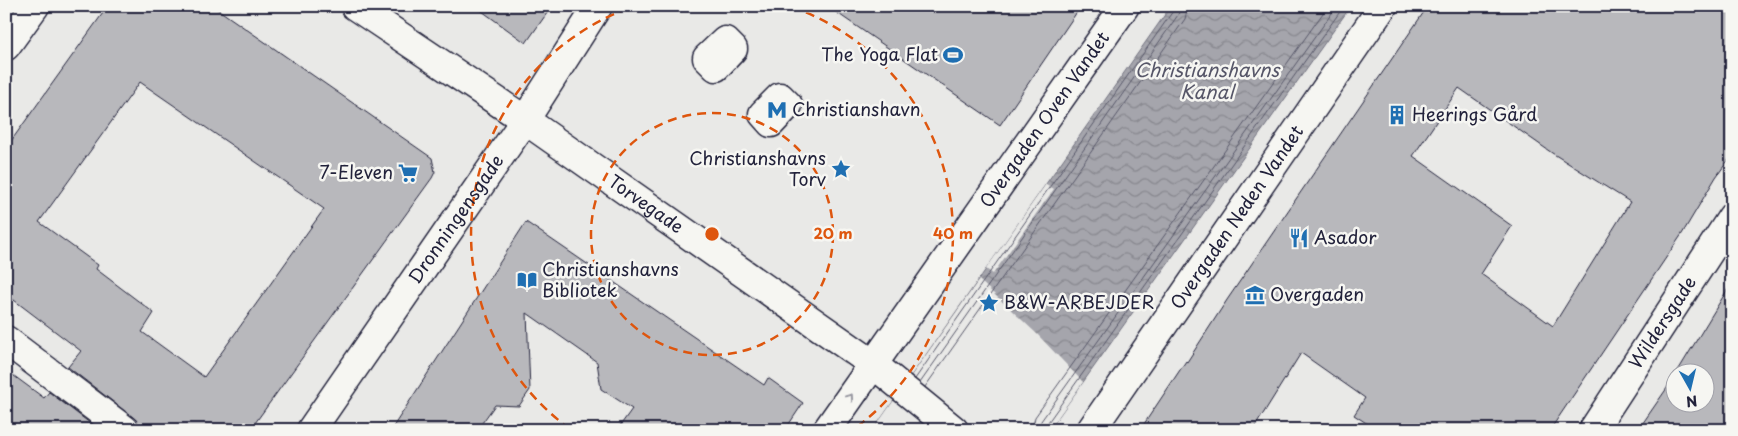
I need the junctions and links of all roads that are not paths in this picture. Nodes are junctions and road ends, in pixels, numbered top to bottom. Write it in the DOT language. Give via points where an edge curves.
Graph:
graph roads {
  1 [pos="35,6"];
  2 [pos="355,6"];
  3 [pos="598,6"];
  4 [pos="1125,6"];
  5 [pos="1383,6"];
  6 [pos="6,46"];
  7 [pos="525,120"];
  8 [pos="1732,217"];
  9 [pos="6,340"];
  10 [pos="872,364"];
  11 [pos="125,430"];
  12 [pos="311,430"];
  13 [pos="827,430"];
  14 [pos="954,430"];
  15 [pos="1092,430"];
  16 [pos="1592,430"];
  1 -- 6 [label="street"];
  2 -- 7 [label="street, Torvegade"];
  3 -- 7 [label="street, Dronningensgade"];
  4 -- 10 [label="street, Overgaden Oven Vandet"];
  5 -- 15 [label="street, Overgaden Neden Vandet"];
  7 -- 10 [label="street, Torvegade"];
  7 -- 12 [label="street, Dronningensgade"];
  8 -- 16 [label="street, Wildersgade"];
  9 -- 11 [label="street"];
  13 -- 10 [label="street, Overgaden Oven Vandet, one-way"];
  10 -- 14 [label="street, Torvegade"];
}
